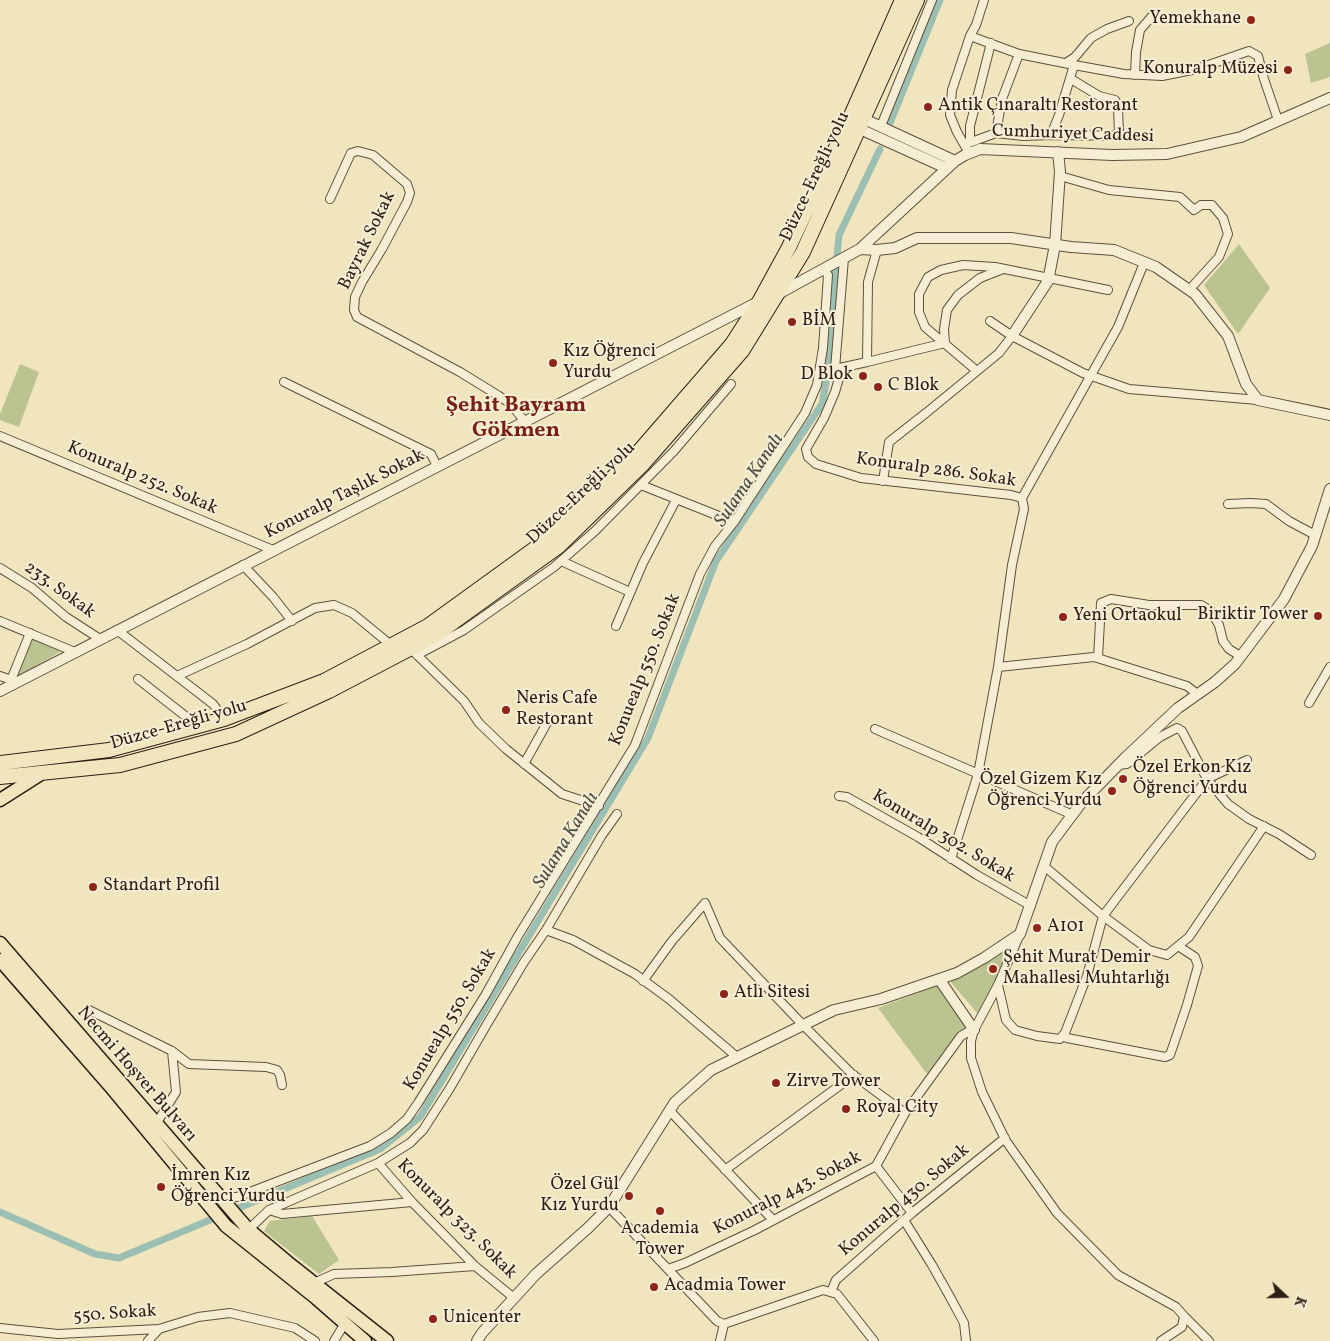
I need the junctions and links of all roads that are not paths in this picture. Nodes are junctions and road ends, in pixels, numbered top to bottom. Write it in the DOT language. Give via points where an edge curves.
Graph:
graph roads {
  1 [pos="902,0"];
  2 [pos="917,0"];
  3 [pos="932,0"];
  4 [pos="984,0"];
  5 [pos="1153,14"];
  6 [pos="1128,21"];
  7 [pos="970,36"];
  8 [pos="991,44"];
  9 [pos="1019,54"];
  10 [pos="1070,64"];
  11 [pos="1135,75"];
  12 [pos="1072,78"];
  13 [pos="1330,98"];
  14 [pos="1278,120"];
  15 [pos="858,122"];
  16 [pos="881,126"];
  17 [pos="996,133"];
  18 [pos="1051,135"];
  19 [pos="1119,135"];
  20 [pos="1138,136"];
  21 [pos="968,147"];
  22 [pos="1058,152"];
  23 [pos="955,161"];
  24 [pos="946,168"];
  25 [pos="1060,176"];
  26 [pos="330,198"];
  27 [pos="1055,245"];
  28 [pos="860,249"];
  29 [pos="877,250"];
  30 [pos="844,258"];
  31 [pos="1144,263"];
  32 [pos="824,268"];
  33 [pos="1004,269"];
  34 [pos="1049,278"];
  35 [pos="1108,290"];
  36 [pos="1189,290"];
  37 [pos="778,294"];
  38 [pos="759,302"];
  39 [pos="990,321"];
  40 [pos="1012,336"];
  41 [pos="945,343"];
  42 [pos="867,362"];
  43 [pos="842,368"];
  44 [pos="977,371"];
  45 [pos="1090,376"];
  46 [pos="284,382"];
  47 [pos="731,384"];
  48 [pos="1258,400"];
  49 [pos="1330,415"];
  50 [pos="525,422"];
  51 [pos="0,436"];
  52 [pos="437,466"];
  53 [pos="883,481"];
  54 [pos="641,485"];
  55 [pos="1330,489"];
  56 [pos="1022,498"];
  57 [pos="676,500"];
  58 [pos="1228,504"];
  59 [pos="1325,518"];
  60 [pos="734,522"];
  61 [pos="1315,535"];
  62 [pos="273,550"];
  63 [pos="561,561"];
  64 [pos="243,565"];
  65 [pos="0,568"];
  66 [pos="630,592"];
  67 [pos="0,621"];
  68 [pos="292,621"];
  69 [pos="616,626"];
  70 [pos="117,630"];
  71 [pos="30,634"];
  72 [pos="100,639"];
  73 [pos="391,645"];
  74 [pos="75,652"];
  75 [pos="413,652"];
  76 [pos="1240,656"];
  77 [pos="1098,658"];
  78 [pos="998,667"];
  79 [pos="1330,667"];
  80 [pos="0,676"];
  81 [pos="177,676"];
  82 [pos="138,679"];
  83 [pos="14,681"];
  84 [pos="0,690"];
  85 [pos="1198,694"];
  86 [pos="1309,703"];
  87 [pos="224,719"];
  88 [pos="548,721"];
  89 [pos="198,726"];
  90 [pos="875,729"];
  91 [pos="1247,760"];
  92 [pos="0,762"];
  93 [pos="524,764"];
  94 [pos="1118,765"];
  95 [pos="44,772"];
  96 [pos="978,774"];
  97 [pos="0,777"];
  98 [pos="1207,779"];
  99 [pos="839,796"];
  100 [pos="0,800"];
  101 [pos="598,806"];
  102 [pos="617,814"];
  103 [pos="1073,815"];
  104 [pos="1264,826"];
  105 [pos="1311,855"];
  106 [pos="951,859"];
  107 [pos="1044,866"];
  108 [pos="1031,906"];
  109 [pos="1104,916"];
  110 [pos="546,930"];
  111 [pos="1020,934"];
  112 [pos="0,943"];
  113 [pos="1178,946"];
  114 [pos="0,960"];
  115 [pos="939,979"];
  116 [pos="643,981"];
  117 [pos="998,985"];
  118 [pos="89,1010"];
  119 [pos="803,1025"];
  120 [pos="974,1029"];
  121 [pos="1063,1035"];
  122 [pos="172,1051"];
  123 [pos="737,1057"];
  124 [pos="854,1075"];
  125 [pos="282,1085"];
  126 [pos="670,1111"];
  127 [pos="905,1114"];
  128 [pos="156,1124"];
  129 [pos="1005,1138"];
  130 [pos="378,1163"];
  131 [pos="876,1166"];
  132 [pos="725,1170"];
  133 [pos="222,1201"];
  134 [pos="412,1202"];
  135 [pos="609,1207"];
  136 [pos="268,1210"];
  137 [pos="912,1213"];
  138 [pos="773,1220"];
  139 [pos="904,1220"];
  140 [pos="248,1228"];
  141 [pos="475,1266"];
  142 [pos="668,1269"];
  143 [pos="314,1283"];
  144 [pos="831,1292"];
  145 [pos="514,1298"];
  146 [pos="1184,1316"];
  147 [pos="345,1323"];
  148 [pos="724,1324"];
  149 [pos="0,1328"];
  150 [pos="159,1328"];
  151 [pos="148,1341"];
  152 [pos="315,1341"];
  153 [pos="334,1341"];
  154 [pos="365,1341"];
  155 [pos="387,1341"];
  156 [pos="477,1341"];
  157 [pos="720,1341"];
  158 [pos="874,1341"];
  159 [pos="966,1341"];
  160 [pos="1160,1341"];
  161 [pos="1209,1341"];
  1 -- 15 [label="highway, Düzce-Ereğli yolu"];
  2 -- 15 [label="highway, Düzce-Ereğli yolu"];
  3 -- 16 [label="street"];
  4 -- 7 [label="street"];
  5 -- 11 [label="street" via="1140,30"];
  6 -- 10 [label="street" via="1091,38"];
  7 -- 8 [label="street"];
  7 -- 21 [label="street" via="952,90 950,115"];
  8 -- 9 [label="street"];
  8 -- 21 [label="street" via="970,126"];
  9 -- 10 [label="street"];
  9 -- 17 [label="street" via="1002,98"];
  10 -- 11 [label="street"];
  10 -- 12 [label="street"];
  11 -- 14 [label="street" via="1162,76 1197,69 1248,51 1258,56"];
  12 -- 18 [label="street"];
  12 -- 19 [label="street" via="1099,96 1115,100"];
  13 -- 14 [label="street, Cumhuriyet Caddesi"];
  14 -- 22 [label="street, Cumhuriyet Caddesi" via="1241,137 1167,154"];
  15 -- 16 [label="street"];
  15 -- 24 [label="street"];
  15 -- 37 [label="highway, Düzce-Ereğli yolu" via="803,252"];
  15 -- 38 [label="highway, Düzce-Ereğli yolu"];
  16 -- 23 [label="street"];
  17 -- 18 [label="street"];
  17 -- 21 [label="street"];
  18 -- 19 [label="street"];
  19 -- 20 [label="street"];
  21 -- 22 [label="street, Cumhuriyet Caddesi"];
  21 -- 23 [label="street, Cumhuriyet Caddesi"];
  22 -- 25 [label="street"];
  23 -- 24 [label="street, Cumhuriyet Caddesi"];
  24 -- 28 [label="street, Cumhuriyet Caddesi"];
  25 -- 27 [label="street"];
  25 -- 36 [label="street" via="1109,190 1180,197 1194,210 1201,205 1212,205 1223,218 1228,234 1219,257"];
  26 -- 50 [label="street, Bayrak Sokak" via="351,153 358,151 373,155 406,184 410,193 407,202 355,297 357,317 499,396 511,404"];
  27 -- 29 [label="street" via="1011,238 917,238 895,248"];
  27 -- 31 [label="street" via="1114,250"];
  27 -- 34 [label="street"];
  28 -- 29 [label="street"];
  28 -- 30 [label="street, Cumhuriyet Caddesi"];
  29 -- 42 [label="street" via="868,282"];
  30 -- 32 [label="street, Cumhuriyet Caddesi"];
  30 -- 43 [label="street" via="835,369"];
  31 -- 36 [label="street"];
  31 -- 45 [label="street" via="1118,327"];
  32 -- 37 [label="street, Cumhuriyet Caddesi"];
  32 -- 60 [label="street, Konuealp 550. Sokak" via="828,275 823,348 816,385 805,412"];
  33 -- 34 [label="street"];
  33 -- 41 [label="street" via="980,278 958,296 947,310"];
  33 -- 41 [label="street" via="963,265 928,277 919,294 919,312 925,327"];
  34 -- 35 [label="street"];
  34 -- 40 [label="street"];
  36 -- 48 [label="street" via="1228,336 1246,384"];
  37 -- 75 [label="highway, Düzce-Ereğli yolu" via="742,351 636,471 559,546"];
  38 -- 50 [label="street, Konuralp Taşlık Sokak"];
  38 -- 73 [label="highway, Düzce-Ereğli yolu" via="732,344 635,456 551,536 428,626"];
  39 -- 40 [label="street"];
  40 -- 44 [label="street" via="999,353"];
  40 -- 45 [label="street"];
  41 -- 42 [label="street"];
  41 -- 44 [label="street"];
  42 -- 43 [label="street"];
  43 -- 53 [label="street, Konuralp 286. Sokak" via="824,418 806,449 808,457 816,464 861,478"];
  44 -- 53 [label="street" via="889,442"];
  45 -- 48 [label="street" via="1129,389"];
  45 -- 56 [label="street"];
  46 -- 52 [label="street" via="431,454"];
  47 -- 54 [label="street"];
  48 -- 49 [label="street"];
  50 -- 52 [label="street, Konuralp Taşlık Sokak"];
  51 -- 62 [label="street, Konuralp 252. Sokak"];
  52 -- 62 [label="street, Konuralp Taşlık Sokak"];
  53 -- 56 [label="street, Konuralp 286. Sokak"];
  54 -- 57 [label="street"];
  54 -- 63 [label="street"];
  55 -- 59 [label="street"];
  56 -- 78 [label="street, Konuralp 286. Sokak" via="1024,509 1012,565"];
  57 -- 60 [label="street"];
  57 -- 66 [label="street"];
  58 -- 61 [label="street" via="1266,504"];
  59 -- 61 [label="street"];
  60 -- 101 [label="street, Konuealp 550. Sokak" via="715,546 700,574 635,745"];
  61 -- 76 [label="street" via="1284,599"];
  62 -- 64 [label="street, Konuralp Taşlık Sokak"];
  63 -- 66 [label="street"];
  63 -- 75 [label="street" via="464,630"];
  64 -- 68 [label="street"];
  64 -- 70 [label="street, Konuralp Taşlık Sokak"];
  65 -- 72 [label="street, 233. Sokak"];
  66 -- 69 [label="street"];
  67 -- 71 [label="street"];
  68 -- 73 [label="street" via="315,608 334,605 352,613"];
  68 -- 81 [label="street"];
  70 -- 72 [label="street, Konuralp Taşlık Sokak"];
  70 -- 81 [label="street"];
  71 -- 74 [label="street"];
  71 -- 83 [label="street"];
  72 -- 74 [label="street, Konuralp Taşlık Sokak"];
  73 -- 87 [label="highway, Düzce-Ereğli yolu" via="324,681"];
  74 -- 83 [label="street, Konuralp Taşlık Sokak"];
  75 -- 93 [label="street" via="464,701 490,734"];
  75 -- 95 [label="highway, Düzce-Ereğli yolu" via="236,734 120,765"];
  76 -- 77 [label="street" via="1229,650 1211,611 1201,605 1149,605 1110,599 1101,603"];
  76 -- 85 [label="street" via="1235,664"];
  77 -- 78 [label="street"];
  77 -- 85 [label="street" via="1187,686"];
  78 -- 96 [label="street, Konuralp 286. Sokak"];
  79 -- 86 [label="street"];
  80 -- 83 [label="street"];
  81 -- 87 [label="street" via="213,704"];
  82 -- 89 [label="street"];
  83 -- 84 [label="street, Konuralp Taşlık Sokak"];
  85 -- 94 [label="street" via="1178,708"];
  87 -- 89 [label="highway, Düzce-Ereğli yolu"];
  88 -- 93 [label="street"];
  89 -- 92 [label="highway, Düzce-Ereğli yolu" via="109,750"];
  90 -- 96 [label="street"];
  91 -- 98 [label="street"];
  93 -- 101 [label="street" via="562,794"];
  94 -- 98 [label="street" via="1127,764 1160,737 1177,728 1182,731"];
  94 -- 103 [label="street"];
  95 -- 97 [label="highway, Düzce-Ereğli yolu"];
  95 -- 100 [label="main road"];
  96 -- 103 [label="street"];
  96 -- 106 [label="street, Konuralp 286. Sokak"];
  98 -- 104 [label="street" via="1228,804"];
  98 -- 109 [label="street"];
  99 -- 106 [label="street, Konuralp 302. Sokak" via="847,797"];
  101 -- 133 [label="street, Konuealp 550. Sokak" via="408,1119 370,1146 237,1197 222,1198"];
  102 -- 110 [label="street"];
  103 -- 107 [label="street" via="1052,842"];
  104 -- 105 [label="street"];
  104 -- 113 [label="street" via="1189,937"];
  106 -- 108 [label="street, Konuralp 302. Sokak"];
  107 -- 108 [label="street"];
  107 -- 109 [label="street"];
  108 -- 111 [label="street"];
  109 -- 113 [label="street" via="1149,950 1167,956"];
  109 -- 121 [label="street" via="1087,976"];
  110 -- 116 [label="street" via="573,940"];
  110 -- 130 [label="street" via="423,1130 410,1143"];
  111 -- 115 [label="street" via="984,958"];
  111 -- 117 [label="street"];
  112 -- 128 [label="main road, Necmi Hoşver Bulvarı"];
  113 -- 121 [label="street" via="1195,957 1198,966 1170,1055 1165,1057"];
  114 -- 147 [label="main road, Necmi Hoşver Bulvarı" via="211,1209 232,1231"];
  115 -- 119 [label="street" via="881,999 834,1010"];
  115 -- 120 [label="street"];
  116 -- 119 [label="street" via="705,903 720,938"];
  116 -- 123 [label="street"];
  117 -- 120 [label="street"];
  117 -- 121 [label="street" via="1006,1020 1015,1030 1060,1039"];
  118 -- 122 [label="street"];
  119 -- 123 [label="street"];
  119 -- 124 [label="street"];
  120 -- 127 [label="street, Konuralp 443. Sokak" via="961,1036"];
  120 -- 129 [label="street" via="971,1058 982,1092"];
  122 -- 125 [label="street" via="189,1064 277,1070"];
  122 -- 128 [label="street" via="176,1092"];
  123 -- 126 [label="street" via="710,1070 675,1102"];
  124 -- 127 [label="street"];
  124 -- 132 [label="street"];
  126 -- 132 [label="street"];
  126 -- 135 [label="street"];
  127 -- 131 [label="street, Konuralp 443. Sokak"];
  128 -- 133 [label="main road, Necmi Hoşver Bulvarı"];
  129 -- 137 [label="street, Konuralp 430. Sokak"];
  129 -- 146 [label="street" via="1057,1212 1118,1275 1176,1308"];
  130 -- 134 [label="street, Konuralp 323. Sokak"];
  130 -- 136 [label="street"];
  131 -- 137 [label="street"];
  131 -- 138 [label="street, Konuralp 443. Sokak"];
  132 -- 138 [label="street"];
  133 -- 140 [label="main road, Necmi Hoşver Bulvarı"];
  134 -- 136 [label="street" via="282,1214"];
  134 -- 141 [label="street, Konuralp 323. Sokak"];
  135 -- 142 [label="street"];
  135 -- 145 [label="street"];
  136 -- 140 [label="street"];
  137 -- 139 [label="street, Konuralp 430. Sokak"];
  138 -- 142 [label="street, Konuralp 443. Sokak"];
  139 -- 144 [label="street, Konuralp 430. Sokak" via="836,1280"];
  139 -- 159 [label="street" via="964,1324"];
  140 -- 143 [label="main road, Necmi Hoşver Bulvarı"];
  141 -- 143 [label="street" via="334,1274"];
  141 -- 145 [label="street, Konuralp 323. Sokak"];
  142 -- 148 [label="street" via="717,1321"];
  143 -- 155 [label="main road, Necmi Hoşver Bulvarı"];
  144 -- 148 [label="street" via="823,1290"];
  144 -- 158 [label="street" via="837,1294"];
  145 -- 156 [label="street"];
  146 -- 160 [label="street" via="1182,1327"];
  146 -- 161 [label="street"];
  147 -- 153 [label="street"];
  147 -- 154 [label="main road, Necmi Hoşver Bulvarı"];
  148 -- 157 [label="street"];
  149 -- 150 [label="street, 550. Sokak" via="58,1334"];
  150 -- 151 [label="street"];
  150 -- 152 [label="street, 550. Sokak" via="198,1317 230,1313 295,1328"];
}
